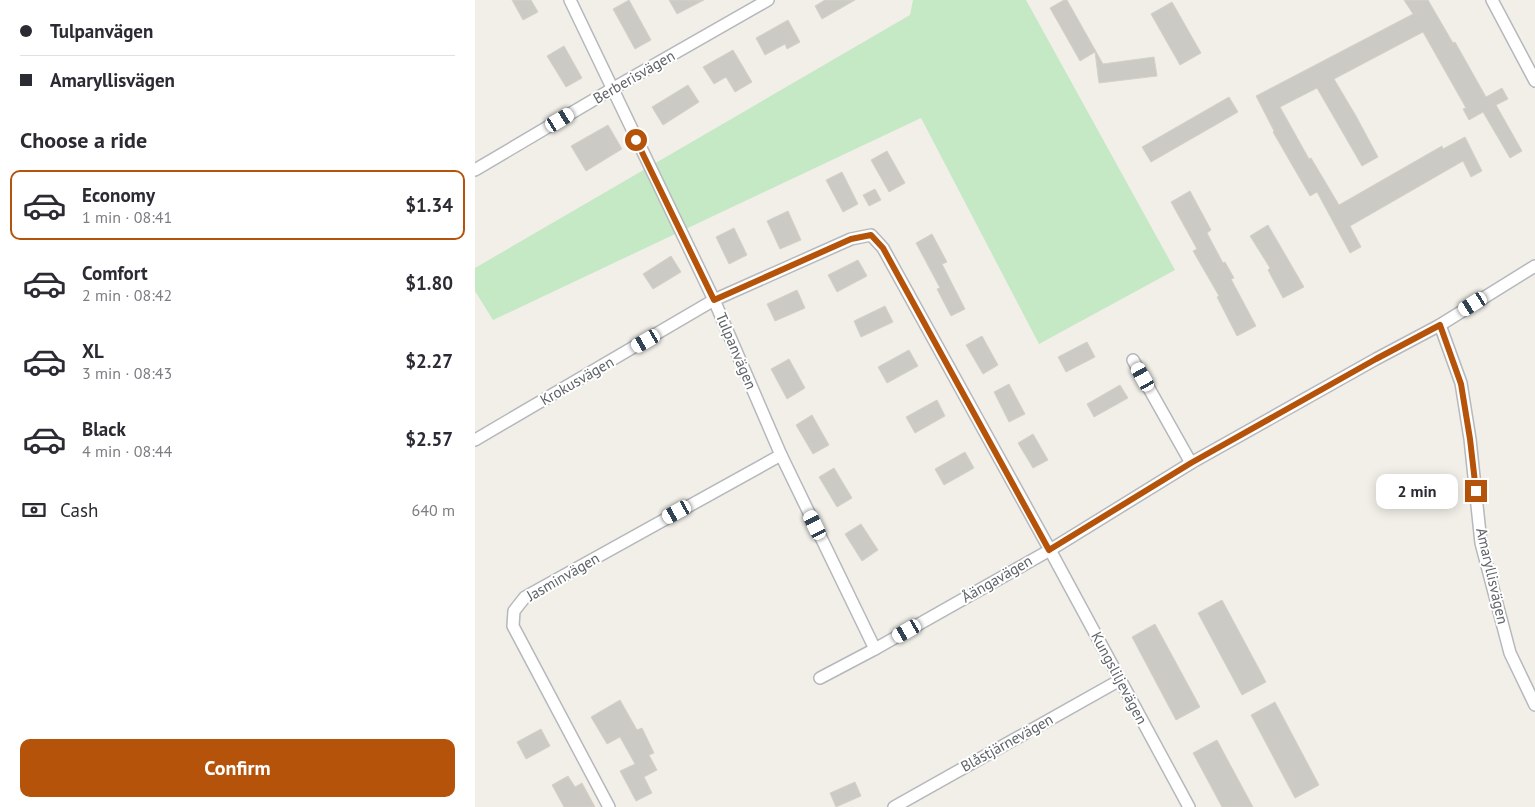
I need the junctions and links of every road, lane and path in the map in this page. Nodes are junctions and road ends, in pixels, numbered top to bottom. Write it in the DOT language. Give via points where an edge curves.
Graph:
graph roads {
  1 [pos="570,0"];
  2 [pos="768,0"];
  3 [pos="1492,0"];
  4 [pos="1535,81"];
  5 [pos="612,89"];
  6 [pos="475,170"];
  7 [pos="871,235"];
  8 [pos="1535,266"];
  9 [pos="714,300"];
  10 [pos="1440,325"];
  11 [pos="1133,360"];
  12 [pos="475,440"];
  13 [pos="781,455"];
  14 [pos="1191,463"];
  15 [pos="1049,550"];
  16 [pos="875,649"];
  17 [pos="821,678"];
  18 [pos="1120,680"];
  19 [pos="1535,705"];
  20 [pos="609,807"];
  21 [pos="894,807"];
  22 [pos="1189,807"];
  1 -- 5 [label="street, Tulpanvägen"];
  2 -- 5 [label="street, Berberisvägen"];
  3 -- 4 [label="street"];
  5 -- 6 [label="street, Berberisvägen"];
  5 -- 9 [label="street, Tulpanvägen"];
  7 -- 9 [label="street, Krokusvägen" via="851,239"];
  7 -- 15 [label="street, Kungsliljevägen" via="883,248"];
  8 -- 10 [label="street, Åängavägen"];
  9 -- 12 [label="street, Krokusvägen"];
  9 -- 13 [label="street, Tulpanvägen"];
  10 -- 14 [label="street, Åängavägen"];
  10 -- 19 [label="street, Amaryllisvägen" via="1461,384 1481,543 1510,653"];
  11 -- 14 [label="street"];
  13 -- 16 [label="street, Tulpanvägen"];
  13 -- 20 [label="street, Jasminvägen" via="525,597 514,611 513,626"];
  14 -- 15 [label="street, Åängavägen"];
  15 -- 16 [label="street, Åängavägen"];
  15 -- 18 [label="street, Kungsliljevägen"];
  16 -- 17 [label="street, Åängavägen"];
  18 -- 21 [label="street, Blåstjärnevägen"];
  18 -- 22 [label="street, Kungsliljevägen"];
}
